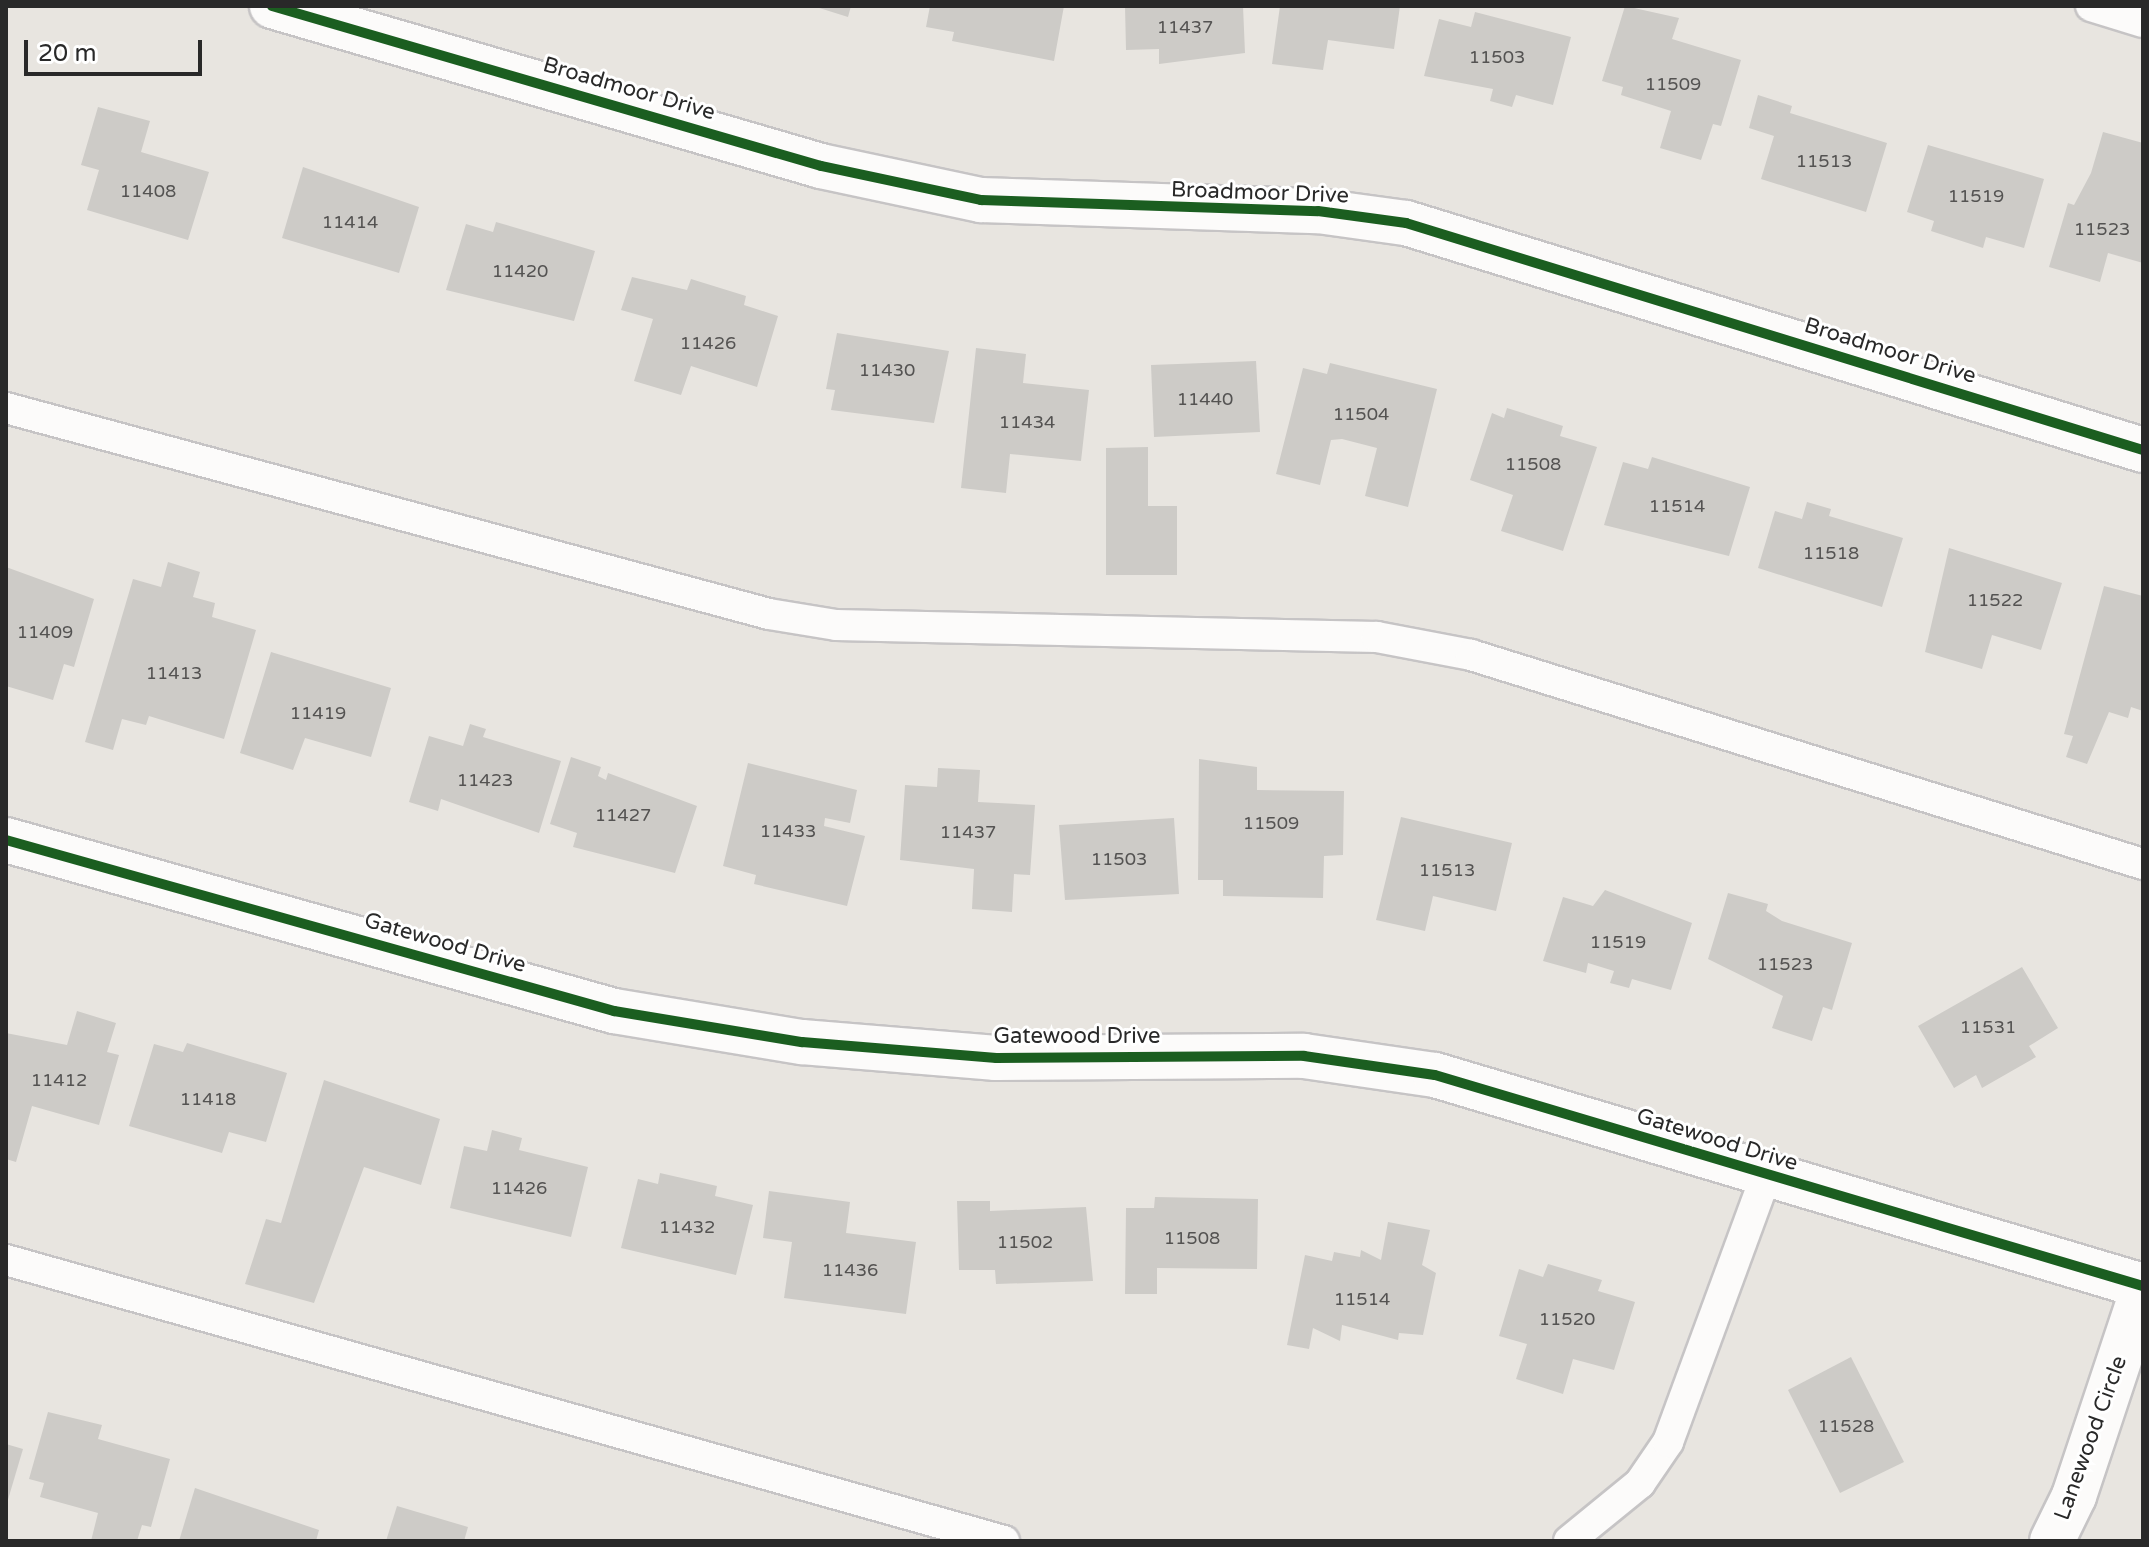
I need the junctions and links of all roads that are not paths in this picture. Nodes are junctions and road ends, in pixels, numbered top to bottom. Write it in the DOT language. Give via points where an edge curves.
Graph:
graph roads {
  1 [pos="272,6"];
  2 [pos="2091,6"];
  3 [pos="2143,22"];
  4 [pos="6,408"];
  5 [pos="2143,450"];
  6 [pos="6,840"];
  7 [pos="2143,864"];
  8 [pos="1766,1176"];
  9 [pos="6,1260"];
  10 [pos="2143,1287"];
  11 [pos="1004,1541"];
  12 [pos="1569,1541"];
  13 [pos="2052,1541"];
  1 -- 5 [label="street, Broadmoor Drive" via="821,166 981,200 1318,211 1406,223"];
  2 -- 3 [label="lane"];
  4 -- 7 [label="lane" via="769,614 836,625 1377,637 1471,655"];
  6 -- 8 [label="street, Gatewood Drive" via="614,1011 802,1042 996,1058 1319,1058 1435,1075"];
  8 -- 10 [label="street, Gatewood Drive"];
  8 -- 12 [label="lane" via="1668,1442 1640,1483"];
  9 -- 11 [label="lane"];
  10 -- 13 [label="street, Lanewood Circle" via="2074,1496"];
}
